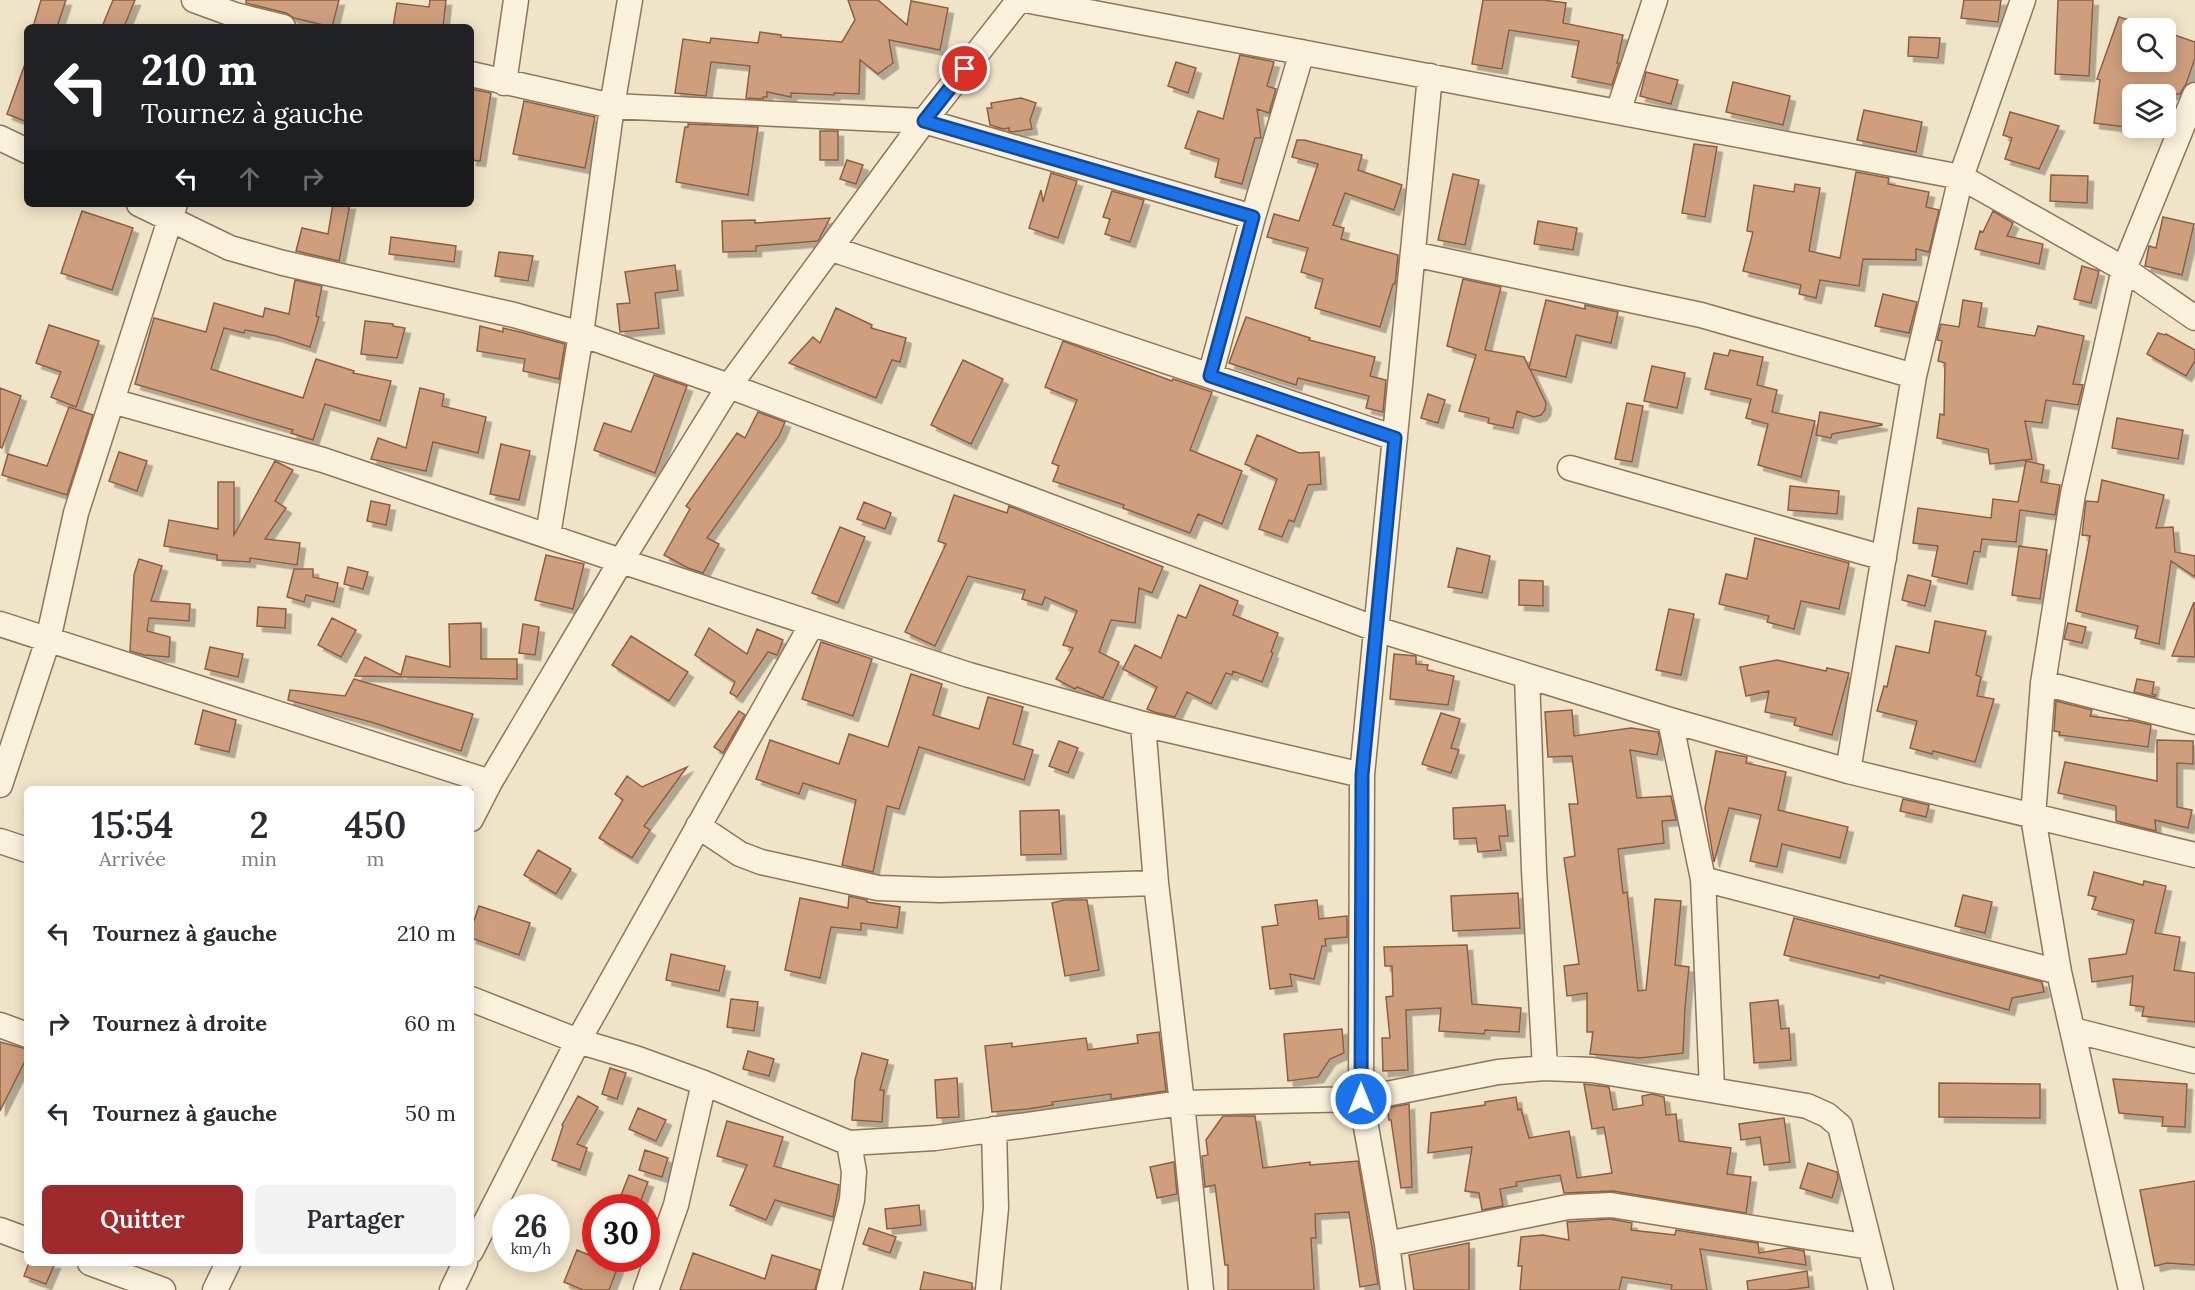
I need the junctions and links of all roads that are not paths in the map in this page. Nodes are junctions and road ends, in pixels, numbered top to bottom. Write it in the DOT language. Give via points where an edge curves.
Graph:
graph roads {
  1 [pos="194,0"];
  2 [pos="516,0"];
  3 [pos="630,0"];
  4 [pos="1019,0"];
  5 [pos="1025,0"];
  6 [pos="1655,0"];
  7 [pos="2023,0"];
  8 [pos="234,14"];
  9 [pos="272,24"];
  10 [pos="1302,52"];
  11 [pos="474,75"];
  12 [pos="1431,76"];
  13 [pos="504,83"];
  14 [pos="2195,95"];
  15 [pos="612,106"];
  16 [pos="1618,112"];
  17 [pos="924,121"];
  18 [pos="0,138"];
  19 [pos="24,150"];
  20 [pos="1961,177"];
  21 [pos="154,207"];
  22 [pos="173,211"];
  23 [pos="1253,217"];
  24 [pos="831,249"];
  25 [pos="1413,254"];
  26 [pos="2124,269"];
  27 [pos="2195,318"];
  28 [pos="581,334"];
  29 [pos="1210,376"];
  30 [pos="1914,376"];
  31 [pos="729,386"];
  32 [pos="112,400"];
  33 [pos="1395,438"];
  34 [pos="1570,468"];
  35 [pos="548,535"];
  36 [pos="1884,558"];
  37 [pos="621,561"];
  38 [pos="0,624"];
  39 [pos="812,624"];
  40 [pos="1376,629"];
  41 [pos="48,640"];
  42 [pos="1527,676"];
  43 [pos="2043,683"];
  44 [pos="1670,720"];
  45 [pos="2195,722"];
  46 [pos="1143,724"];
  47 [pos="1848,771"];
  48 [pos="1362,775"];
  49 [pos="490,782"];
  50 [pos="0,785"];
  51 [pos="474,813"];
  52 [pos="2033,817"];
  53 [pos="698,826"];
  54 [pos="0,841"];
  55 [pos="24,849"];
  56 [pos="2195,855"];
  57 [pos="1703,879"];
  58 [pos="1156,883"];
  59 [pos="2059,972"];
  60 [pos="474,1000"];
  61 [pos="0,1025"];
  62 [pos="2073,1030"];
  63 [pos="24,1034"];
  64 [pos="578,1041"];
  65 [pos="2195,1061"];
  66 [pos="1545,1068"];
  67 [pos="704,1083"];
  68 [pos="1712,1089"];
  69 [pos="1361,1099"];
  70 [pos="1182,1103"];
  71 [pos="994,1129"];
  72 [pos="849,1143"];
  73 [pos="0,1230"];
  74 [pos="24,1239"];
  75 [pos="1387,1244"];
  76 [pos="474,1245"];
  77 [pos="1870,1246"];
  78 [pos="98,1266"];
  79 [pos="227,1266"];
  80 [pos="464,1266"];
  81 [pos="163,1290"];
  82 [pos="215,1290"];
  83 [pos="452,1290"];
  84 [pos="646,1290"];
  85 [pos="829,1290"];
  86 [pos="988,1290"];
  87 [pos="1201,1290"];
  88 [pos="1393,1290"];
  89 [pos="1881,1290"];
  90 [pos="2131,1290"];
  1 -- 8 [label="street"];
  2 -- 13 [label="street"];
  3 -- 15 [label="street"];
  4 -- 17 [label="street"];
  5 -- 10 [label="street"];
  6 -- 16 [label="street"];
  7 -- 20 [label="street"];
  8 -- 9 [label="street"];
  10 -- 12 [label="street"];
  10 -- 23 [label="street"];
  11 -- 13 [label="street"];
  12 -- 16 [label="street"];
  12 -- 25 [label="street"];
  13 -- 15 [label="street"];
  14 -- 26 [label="street"];
  15 -- 17 [label="street"];
  15 -- 28 [label="street"];
  16 -- 20 [label="street"];
  17 -- 23 [label="street"];
  17 -- 24 [label="street"];
  18 -- 19 [label="street"];
  20 -- 26 [label="street"];
  20 -- 30 [label="street"];
  21 -- 22 [label="street"];
  22 -- 28 [label="street" via="230,248"];
  22 -- 32 [label="street"];
  23 -- 29 [label="street"];
  24 -- 29 [label="street"];
  24 -- 31 [label="street"];
  25 -- 30 [label="street" via="1701,315"];
  25 -- 33 [label="street"];
  26 -- 27 [label="street"];
  26 -- 43 [label="street" via="2073,494"];
  28 -- 31 [label="street"];
  28 -- 35 [label="street"];
  29 -- 33 [label="street"];
  30 -- 36 [label="street"];
  31 -- 37 [label="street"];
  31 -- 40 [label="street"];
  32 -- 35 [label="street" via="323,460"];
  32 -- 41 [label="street" via="76,513"];
  33 -- 40 [label="street"];
  34 -- 36 [label="street"];
  35 -- 37 [label="street"];
  36 -- 47 [label="street"];
  37 -- 39 [label="street"];
  37 -- 49 [label="street"];
  38 -- 41 [label="street"];
  39 -- 46 [label="street" via="969,675"];
  39 -- 53 [label="street"];
  40 -- 42 [label="street"];
  40 -- 48 [label="street"];
  41 -- 49 [label="street"];
  41 -- 50 [label="street"];
  42 -- 44 [label="street"];
  42 -- 66 [label="street"];
  43 -- 45 [label="street"];
  43 -- 52 [label="street"];
  44 -- 47 [label="street"];
  44 -- 57 [label="street"];
  46 -- 48 [label="street"];
  46 -- 58 [label="street"];
  47 -- 52 [label="street"];
  48 -- 69 [label="street"];
  49 -- 51 [label="street"];
  52 -- 56 [label="street"];
  52 -- 59 [label="street"];
  53 -- 58 [label="street" via="740,854 761,862 878,888 940,890"];
  53 -- 64 [label="street"];
  54 -- 55 [label="street"];
  57 -- 59 [label="street"];
  57 -- 68 [label="street"];
  58 -- 70 [label="street"];
  59 -- 62 [label="street"];
  60 -- 64 [label="street"];
  61 -- 63 [label="street"];
  62 -- 65 [label="street"];
  62 -- 90 [label="street"];
  64 -- 67 [label="street"];
  64 -- 76 [label="street"];
  66 -- 68 [label="street" via="1592,1070"];
  66 -- 69 [label="street" via="1498,1072"];
  67 -- 72 [label="street"];
  67 -- 84 [label="street" via="676,1205"];
  68 -- 77 [label="street" via="1807,1106 1840,1126"];
  69 -- 70 [label="street"];
  69 -- 75 [label="street"];
  70 -- 71 [label="street"];
  70 -- 87 [label="street"];
  71 -- 72 [label="street" via="935,1138"];
  71 -- 86 [label="street" via="996,1209"];
  72 -- 85 [label="street" via="854,1172 852,1200"];
  73 -- 74 [label="street"];
  75 -- 77 [label="street" via="1568,1206 1611,1204"];
  75 -- 88 [label="street"];
  77 -- 89 [label="street"];
  78 -- 81 [label="street"];
  79 -- 82 [label="street"];
  80 -- 83 [label="street"];
}
